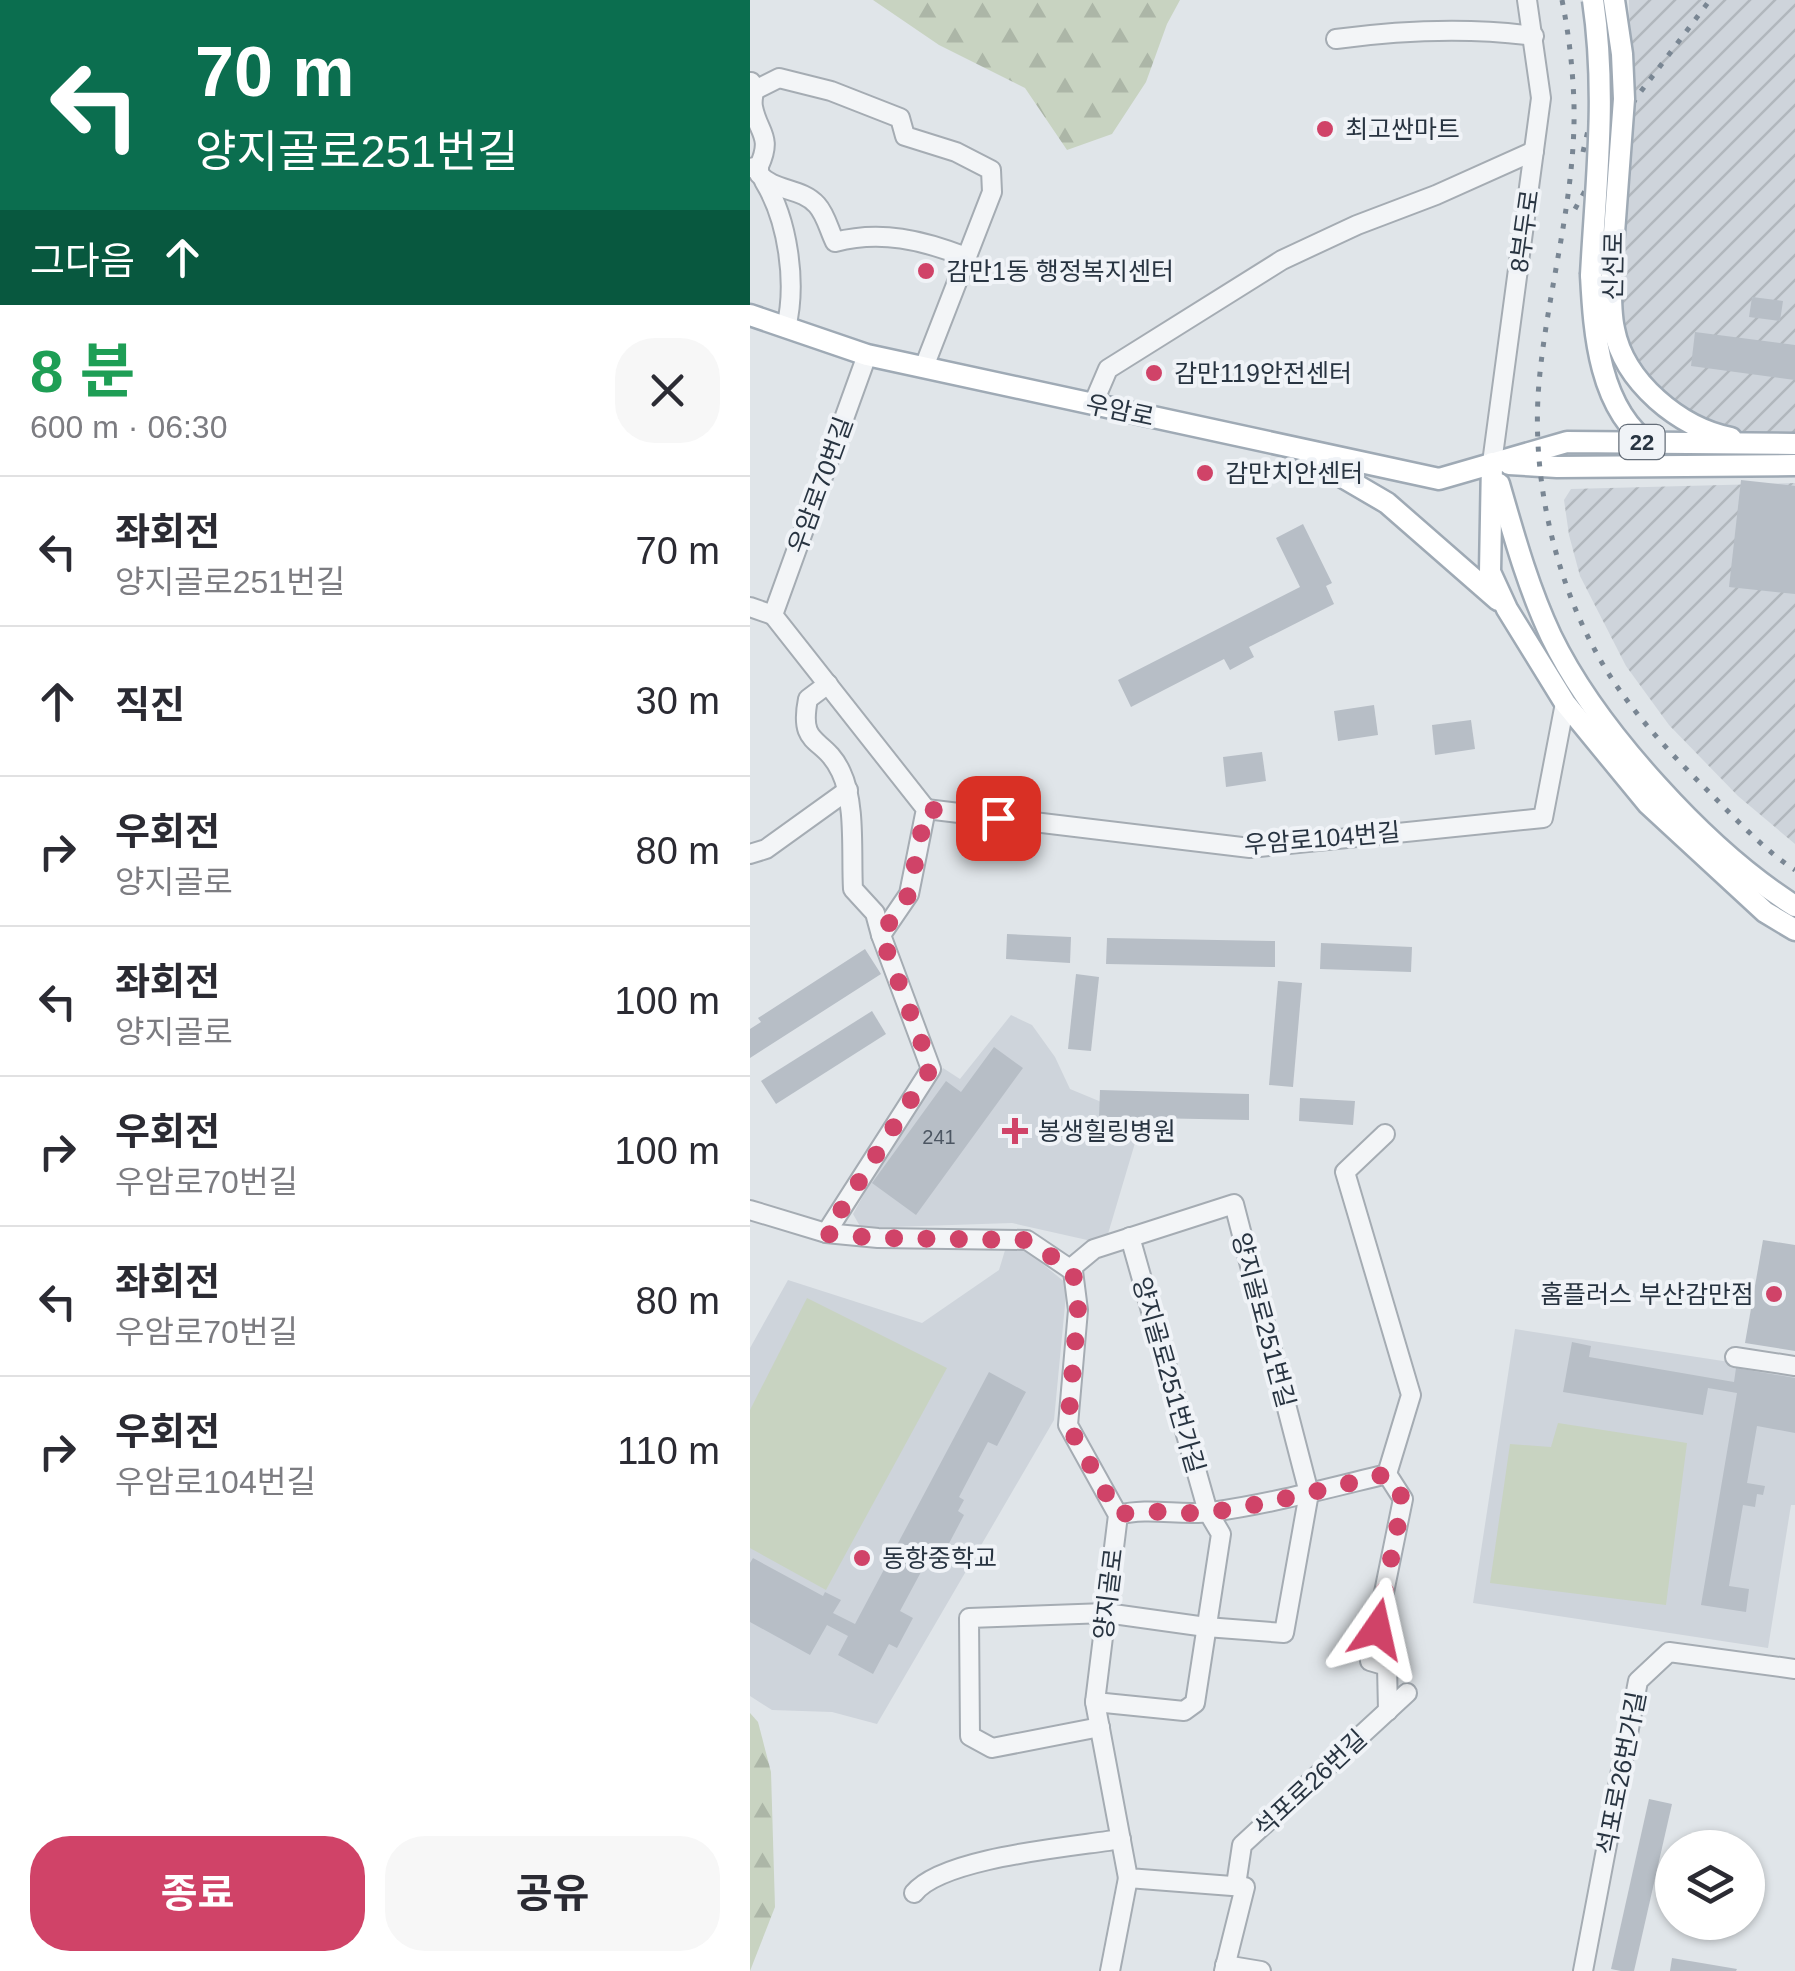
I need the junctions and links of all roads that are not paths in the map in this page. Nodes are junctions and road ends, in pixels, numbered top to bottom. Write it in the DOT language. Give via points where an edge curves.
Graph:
graph roads {
  1 [pos="1527,0"];
  2 [pos="1593,0"];
  3 [pos="1614,0"];
  4 [pos="1534,36"];
  5 [pos="1336,39"];
  6 [pos="753,86"];
  7 [pos="752,110"];
  8 [pos="1534,151"];
  9 [pos="758,171"];
  10 [pos="966,258"];
  11 [pos="1601,274"];
  12 [pos="750,315"];
  13 [pos="786,328"];
  14 [pos="867,355"];
  15 [pos="924,367"];
  16 [pos="1092,404"];
  17 [pos="1645,442"];
  18 [pos="1795,444"];
  19 [pos="1767,445"];
  20 [pos="1296,449"];
  21 [pos="1492,463"];
  22 [pos="1795,466"];
  23 [pos="1682,467"];
  24 [pos="750,607"];
  25 [pos="1507,608"];
  26 [pos="773,615"];
  27 [pos="828,684"];
  28 [pos="1565,703"];
  29 [pos="848,790"];
  30 [pos="926,809"];
  31 [pos="750,854"];
  32 [pos="1795,906"];
  33 [pos="1795,930"];
  34 [pos="881,935"];
  35 [pos="1385,1134"];
  36 [pos="750,1210"];
  37 [pos="826,1234"];
  38 [pos="1130,1237"];
  39 [pos="1070,1269"];
  40 [pos="1735,1357"];
  41 [pos="1795,1366"];
  42 [pos="1387,1474"];
  43 [pos="1309,1493"];
  44 [pos="1208,1512"];
  45 [pos="1118,1515"];
  46 [pos="1106,1613"];
  47 [pos="1206,1628"];
  48 [pos="1795,1669"];
  49 [pos="1407,1694"];
  50 [pos="1095,1702"];
  51 [pos="1388,1711"];
  52 [pos="1100,1727"];
  53 [pos="1121,1840"];
  54 [pos="1128,1878"];
  55 [pos="1236,1885"];
  56 [pos="914,1894"];
  57 [pos="1224,1968"];
  58 [pos="1110,1971"];
  59 [pos="1261,1971"];
  60 [pos="1583,1971"];
  1 -- 4 [label="street, 8부두로"];
  2 -- 11 [label="main road, 신선로, bridge" via="1602,88"];
  3 -- 11 [label="main road, 신선로, bridge" via="1624,99"];
  4 -- 5 [label="street" via="1402,30"];
  4 -- 8 [label="street, 8부두로" via="1542,98"];
  6 -- 7 [label="street"];
  6 -- 10 [label="street" via="779,78 832,91 900,118 905,136 992,170 992,192"];
  7 -- 9 [label="street" via="766,135"];
  8 -- 16 [label="street" via="1282,260 1108,369"];
  8 -- 21 [label="street, 8부두로"];
  9 -- 10 [label="street" via="810,198 835,242 909,238"];
  9 -- 13 [label="street" via="784,236 793,293"];
  10 -- 15 [label="street"];
  11 -- 17 [label="main road, 신선로" via="1595,338 1617,403"];
  11 -- 19 [label="main road, 신선로" via="1614,330 1655,398 1714,435"];
  12 -- 13 [label="main road, 우암로"];
  13 -- 14 [label="main road, 우암로"];
  14 -- 15 [label="main road, 우암로"];
  14 -- 26 [label="street, 우암로70번길"];
  15 -- 16 [label="main road, 우암로"];
  16 -- 20 [label="main road, 우암로"];
  17 -- 19 [label="main road, 22"];
  17 -- 21 [label="main road, 22" via="1566,442"];
  17 -- 23 [label="main road, 신선로"];
  18 -- 19 [label="main road, 22"];
  20 -- 21 [label="main road, 우암로" via="1439,479"];
  20 -- 25 [label="main road" via="1387,503"];
  21 -- 23 [label="main road, 22"];
  21 -- 25 [label="main road" via="1490,572"];
  21 -- 32 [label="main road" via="1530,590 1588,696 1654,784"];
  22 -- 23 [label="main road, 22"];
  24 -- 26 [label="street"];
  25 -- 28 [label="main road"];
  26 -- 27 [label="street"];
  27 -- 29 [label="street" via="808,698 804,721 809,736 840,768"];
  27 -- 30 [label="street"];
  28 -- 30 [label="street, 우암로104번길" via="1543,818 1250,848"];
  28 -- 33 [label="main road" via="1648,804 1765,912"];
  29 -- 31 [label="street"];
  29 -- 34 [label="street" via="852,890 874,912"];
  30 -- 34 [label="street" via="909,894"];
  34 -- 37 [label="street" via="931,1068"];
  35 -- 42 [label="street" via="1344,1172 1411,1395"];
  36 -- 37 [label="street"];
  37 -- 39 [label="street" via="1027,1240"];
  38 -- 39 [label="street, 양지골로251번길" via="1094,1249"];
  38 -- 43 [label="street, 양지골로251번길" via="1234,1204"];
  38 -- 44 [label="street, 양지골로251번가길"];
  39 -- 45 [label="street, 양지골로" via="1078,1310 1068,1425"];
  40 -- 41 [label="street"];
  42 -- 43 [label="street"];
  42 -- 51 [label="street" via="1403,1499 1370,1661 1387,1666"];
  43 -- 44 [label="street"];
  43 -- 47 [label="street, 양지골로251번길" via="1284,1633"];
  44 -- 45 [label="street"];
  44 -- 47 [label="street, 양지골로251번가길" via="1221,1534"];
  45 -- 46 [label="street, 양지골로"];
  46 -- 47 [label="street"];
  46 -- 50 [label="street, 양지골로"];
  46 -- 52 [label="street" via="969,1618 970,1736 992,1748"];
  47 -- 50 [label="street, 양지골로251번가길" via="1195,1704 1184,1710"];
  48 -- 60 [label="street, 석포로26번가길" via="1669,1652 1638,1682"];
  49 -- 51 [label="street, 석포로26번길"];
  50 -- 52 [label="street, 양지골로"];
  51 -- 55 [label="street, 석포로26번길" via="1242,1845"];
  52 -- 53 [label="street, 양지골로"];
  53 -- 54 [label="street, 양지골로"];
  53 -- 56 [label="street" via="972,1864 922,1883"];
  54 -- 55 [label="street"];
  54 -- 58 [label="street, 양지골로"];
  55 -- 57 [label="street" via="1245,1886"];
  57 -- 59 [label="street"];
}
